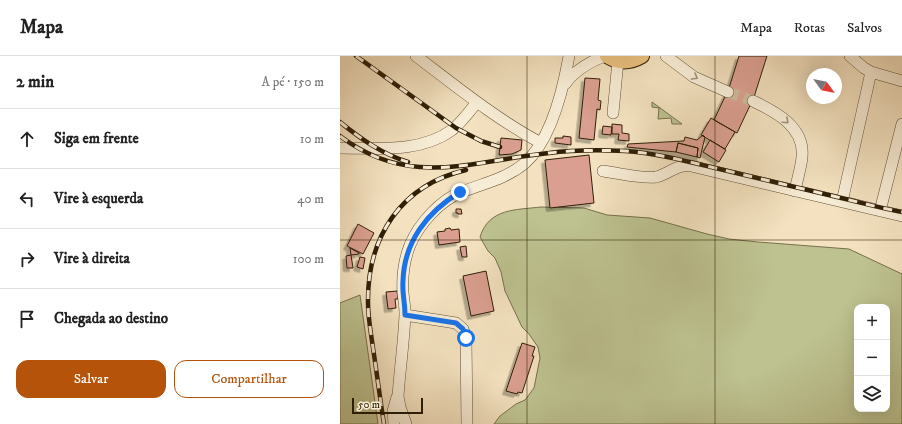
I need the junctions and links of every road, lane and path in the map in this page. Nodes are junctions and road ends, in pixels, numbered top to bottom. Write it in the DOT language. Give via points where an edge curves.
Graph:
graph roads {
  1 [pos="416,56"];
  2 [pos="570,56"];
  3 [pos="642,56"];
  4 [pos="666,56"];
  5 [pos="850,56"];
  6 [pos="610,58"];
  7 [pos="871,72"];
  8 [pos="902,81"];
  9 [pos="564,86"];
  10 [pos="728,92"];
  11 [pos="753,101"];
  12 [pos="477,102"];
  13 [pos="613,113"];
  14 [pos="902,124"];
  15 [pos="541,143"];
  16 [pos="340,148"];
  17 [pos="603,171"];
  18 [pos="795,191"];
  19 [pos="842,202"];
  20 [pos="880,211"];
  21 [pos="902,216"];
  22 [pos="405,315"];
  23 [pos="398,396"];
  24 [pos="394,424"];
  25 [pos="406,424"];
  26 [pos="467,424"];
  1 -- 12 [label="lane"];
  2 -- 9 [label="lane"];
  3 -- 6 [label="main road" via="631,60"];
  4 -- 10 [label="lane, one-way" via="694,76"];
  5 -- 7 [label="lane"];
  6 -- 9 [label="lane" via="590,62 578,70"];
  6 -- 13 [label="lane"];
  7 -- 8 [label="lane"];
  7 -- 19 [label="lane"];
  9 -- 15 [label="lane"];
  11 -- 18 [label="lane, one-way" via="785,119 798,136 802,157"];
  12 -- 15 [label="lane" via="512,127"];
  12 -- 16 [label="lane" via="454,129 426,143 405,147"];
  14 -- 20 [label="lane"];
  15 -- 22 [label="lane" via="517,170 498,180 460,192 443,203 424,222 410,245 404,263"];
  17 -- 18 [label="lane" via="654,177 679,166 691,166"];
  18 -- 19 [label="lane"];
  19 -- 20 [label="lane"];
  20 -- 21 [label="lane"];
  22 -- 23 [label="lane"];
  22 -- 26 [label="lane" via="456,323 463,329 466,338"];
  23 -- 24 [label="lane" via="393,411"];
  23 -- 25 [label="lane"];
}
